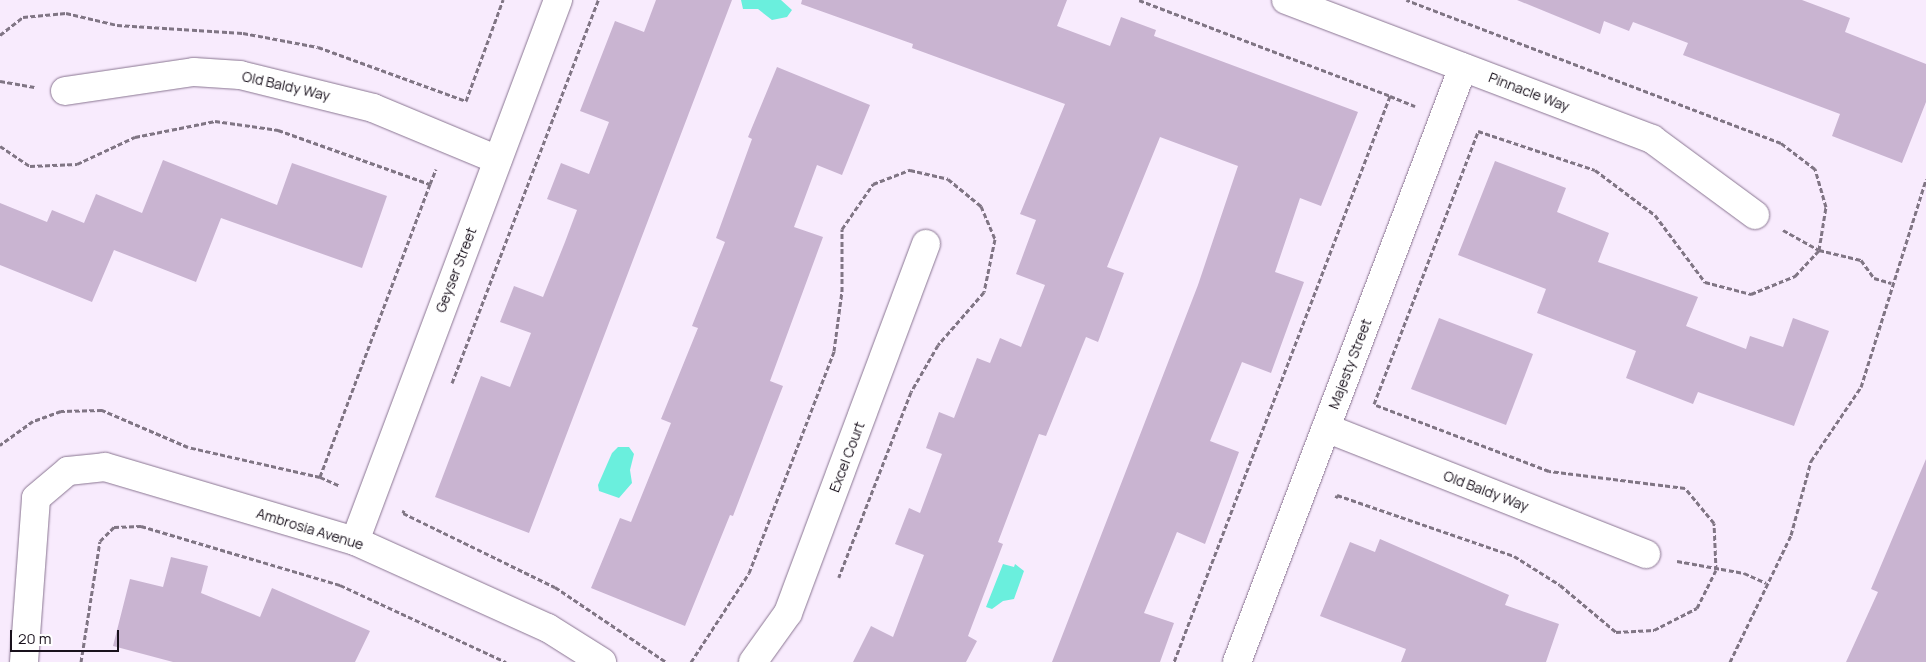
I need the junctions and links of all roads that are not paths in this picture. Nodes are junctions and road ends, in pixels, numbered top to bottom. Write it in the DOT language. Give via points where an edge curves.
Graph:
graph roads {
  1 [pos="558,0"];
  2 [pos="1286,0"];
  3 [pos="1463,67"];
  4 [pos="64,91"];
  5 [pos="498,160"];
  6 [pos="1755,215"];
  7 [pos="926,244"];
  8 [pos="1326,428"];
  9 [pos="355,541"];
  10 [pos="1646,554"];
  11 [pos="24,662"];
  12 [pos="602,662"];
  13 [pos="753,662"];
  14 [pos="1237,662"];
  1 -- 5 [label="street, Geyser Street"];
  2 -- 3 [label="street, Pinnacle Way"];
  3 -- 6 [label="street, Pinnacle Way" via="1652,139"];
  3 -- 8 [label="street, Majesty Street"];
  4 -- 5 [label="street, Old Baldy Way" via="194,72 240,75 373,108"];
  5 -- 9 [label="street, Geyser Street"];
  7 -- 13 [label="street, Excel Court" via="788,614"];
  8 -- 10 [label="street, Old Baldy Way"];
  8 -- 14 [label="street, Majesty Street"];
  9 -- 11 [label="street, Ambrosia Avenue" via="105,467 68,471 36,498"];
  9 -- 12 [label="street, Ambrosia Avenue" via="548,628"];
}
